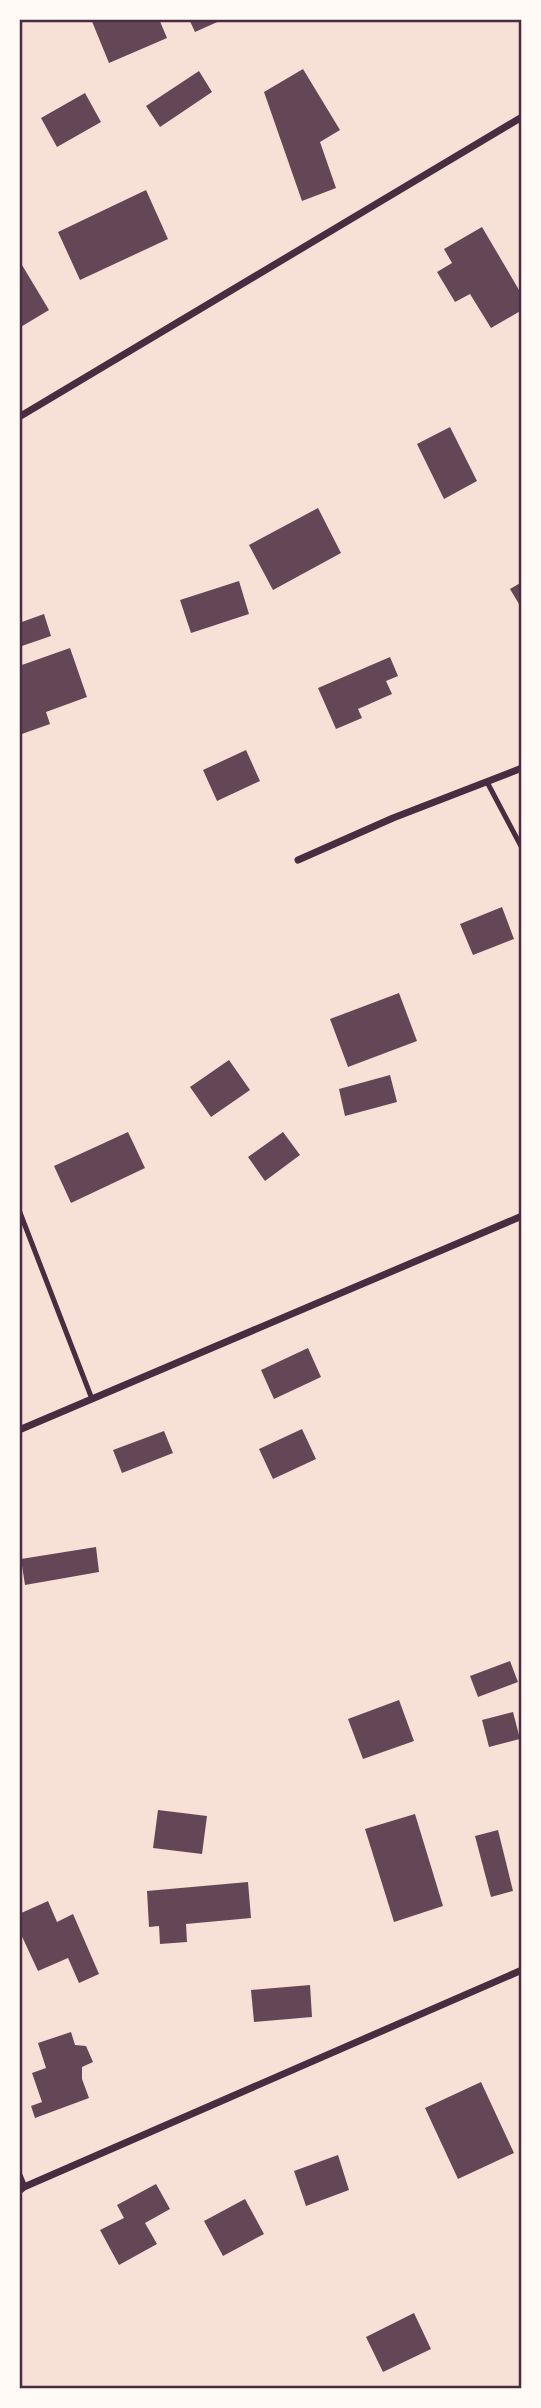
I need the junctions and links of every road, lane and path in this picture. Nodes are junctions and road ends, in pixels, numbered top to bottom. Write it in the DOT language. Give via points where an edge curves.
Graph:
graph roads {
  1 [pos="522,117"];
  2 [pos="19,417"];
  3 [pos="522,768"];
  4 [pos="487,782"];
  5 [pos="522,848"];
  6 [pos="298,860"];
  7 [pos="19,1210"];
  8 [pos="522,1216"];
  9 [pos="92,1399"];
  10 [pos="19,1430"];
  11 [pos="522,1970"];
  12 [pos="19,2175"];
  13 [pos="22,2189"];
  1 -- 2 [label="street"];
  3 -- 4 [label="street"];
  4 -- 5 [label="lane"];
  4 -- 6 [label="street"];
  7 -- 9 [label="lane"];
  8 -- 9 [label="street"];
  9 -- 10 [label="street"];
  11 -- 13 [label="street"];
  12 -- 13 [label="street"];
}
